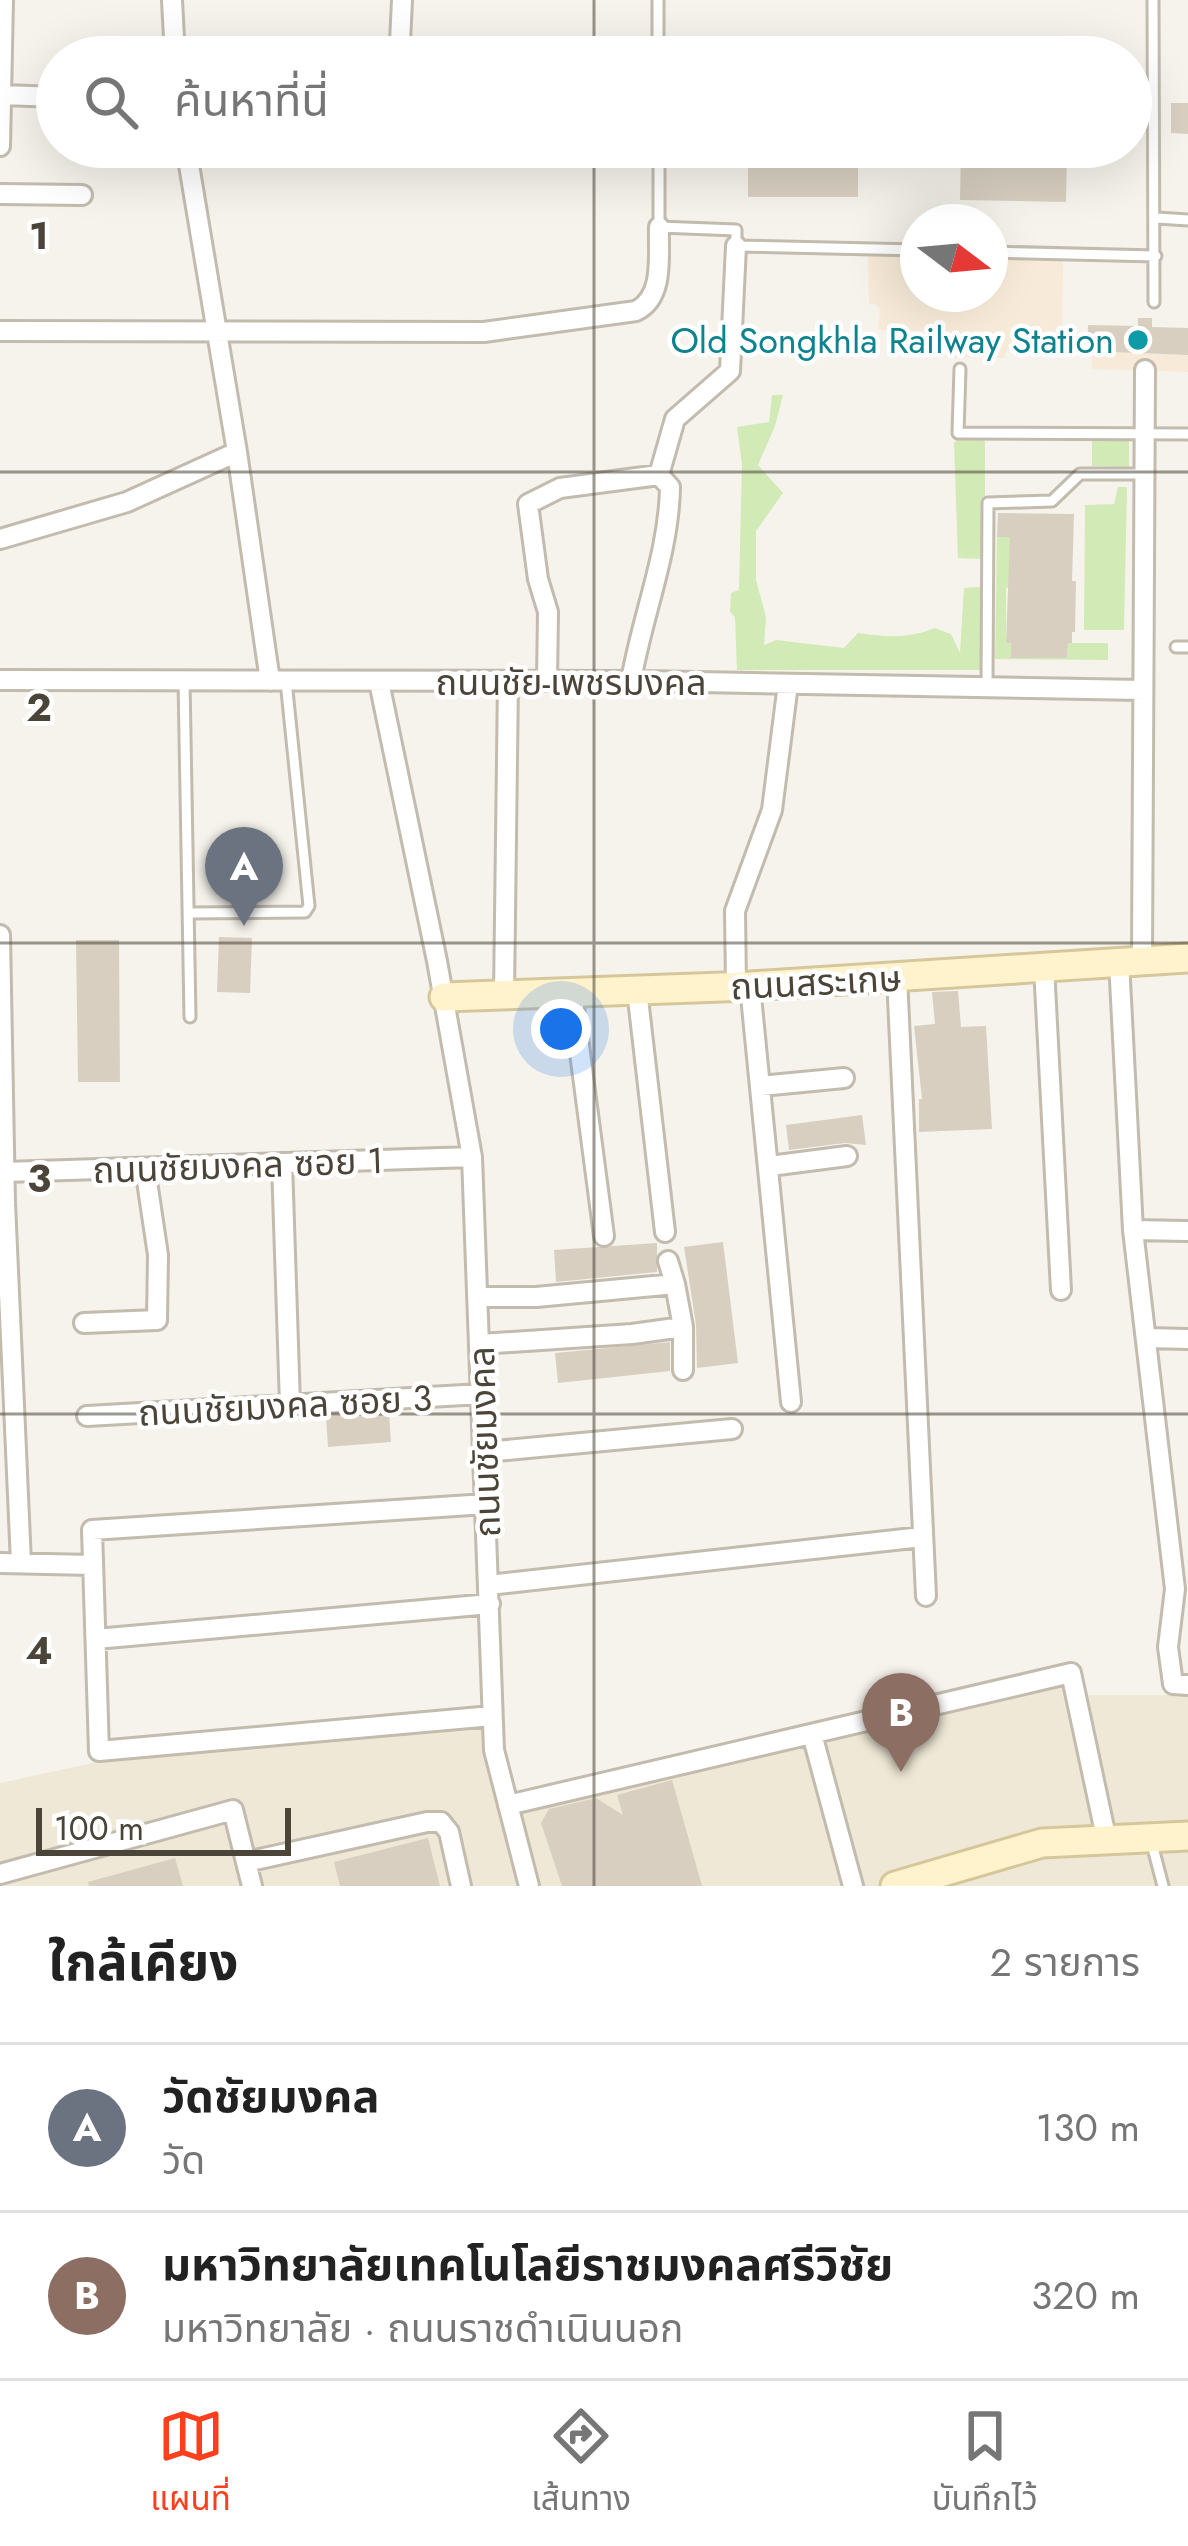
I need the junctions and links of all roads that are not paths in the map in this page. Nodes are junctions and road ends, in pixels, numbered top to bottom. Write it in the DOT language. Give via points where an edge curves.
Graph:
graph roads {
  1 [pos="4,0"];
  2 [pos="172,0"];
  3 [pos="402,0"];
  4 [pos="658,0"];
  5 [pos="1153,0"];
  6 [pos="174,36"];
  7 [pos="398,36"];
  8 [pos="658,36"];
  9 [pos="3,95"];
  10 [pos="36,96"];
  11 [pos="0,146"];
  12 [pos="190,168"];
  13 [pos="659,168"];
  14 [pos="0,194"];
  15 [pos="82,195"];
  16 [pos="1157,218"];
  17 [pos="1188,220"];
  18 [pos="659,226"];
  19 [pos="736,246"];
  20 [pos="900,250"];
  21 [pos="1008,252"];
  22 [pos="1156,256"];
  23 [pos="1154,302"];
  24 [pos="0,331"];
  25 [pos="218,331"];
  26 [pos="960,369"];
  27 [pos="1145,370"];
  28 [pos="1143,433"];
  29 [pos="1188,434"];
  30 [pos="237,452"];
  31 [pos="1143,474"];
  32 [pos="659,475"];
  33 [pos="0,538"];
  34 [pos="0,680"];
  35 [pos="184,680"];
  36 [pos="278,681"];
  37 [pos="508,681"];
  38 [pos="547,681"];
  39 [pos="631,681"];
  40 [pos="379,682"];
  41 [pos="788,684"];
  42 [pos="987,687"];
  43 [pos="1142,690"];
  44 [pos="189,913"];
  45 [pos="0,935"];
  46 [pos="1188,958"];
  47 [pos="1131,960"];
  48 [pos="1044,967"];
  49 [pos="897,977"];
  50 [pos="743,986"];
  51 [pos="637,990"];
  52 [pos="572,992"];
  53 [pos="505,994"];
  54 [pos="444,997"];
  55 [pos="190,1017"];
  56 [pos="844,1078"];
  57 [pos="761,1086"];
  58 [pos="847,1156"];
  59 [pos="472,1157"];
  60 [pos="282,1163"];
  61 [pos="770,1166"];
  62 [pos="145,1168"];
  63 [pos="4,1172"];
  64 [pos="1132,1230"];
  65 [pos="1186,1231"];
  66 [pos="665,1232"];
  67 [pos="604,1236"];
  68 [pos="668,1261"];
  69 [pos="675,1284"];
  70 [pos="1061,1290"];
  71 [pos="478,1297"];
  72 [pos="84,1323"];
  73 [pos="683,1327"];
  74 [pos="1147,1339"];
  75 [pos="1188,1339"];
  76 [pos="480,1344"];
  77 [pos="683,1370"];
  78 [pos="482,1394"];
  79 [pos="790,1402"];
  80 [pos="290,1405"];
  81 [pos="87,1416"];
  82 [pos="732,1430"];
  83 [pos="484,1452"];
  84 [pos="487,1504"];
  85 [pos="922,1537"];
  86 [pos="0,1563"];
  87 [pos="21,1563"];
  88 [pos="94,1565"];
  89 [pos="1181,1577"];
  90 [pos="489,1595"];
  91 [pos="926,1596"];
  92 [pos="96,1639"];
  93 [pos="1188,1685"];
  94 [pos="492,1716"];
  95 [pos="812,1733"];
  96 [pos="508,1805"];
  97 [pos="1188,1836"];
  98 [pos="1106,1837"];
  99 [pos="1151,1839"];
  100 [pos="246,1862"];
  101 [pos="0,1874"];
  102 [pos="252,1886"];
  103 [pos="461,1886"];
  104 [pos="529,1886"];
  105 [pos="854,1886"];
  106 [pos="895,1886"];
  107 [pos="1163,1886"];
  1 -- 9 [label="street"];
  2 -- 6 [label="street"];
  3 -- 7 [label="street"];
  4 -- 8 [label="lane"];
  5 -- 16 [label="lane"];
  9 -- 10 [label="street"];
  9 -- 11 [label="street"];
  12 -- 25 [label="street"];
  13 -- 18 [label="lane"];
  14 -- 15 [label="street"];
  16 -- 17 [label="lane"];
  16 -- 22 [label="lane"];
  18 -- 19 [label="lane" via="736,230"];
  18 -- 25 [label="street" via="654,295 636,311 484,332"];
  19 -- 20 [label="lane"];
  19 -- 32 [label="street" via="730,371 675,419"];
  21 -- 22 [label="lane"];
  22 -- 23 [label="lane"];
  24 -- 25 [label="street"];
  25 -- 30 [label="street"];
  26 -- 28 [label="lane" via="958,433"];
  27 -- 28 [label="street"];
  28 -- 29 [label="lane"];
  28 -- 31 [label="street"];
  30 -- 33 [label="street" via="128,502"];
  30 -- 36 [label="street"];
  31 -- 42 [label="lane" via="1080,474 1052,501 988,503"];
  31 -- 43 [label="street"];
  32 -- 38 [label="street" via="560,488 528,504 548,612"];
  32 -- 39 [label="street" via="670,488 669,518"];
  34 -- 35 [label="street, ถนนชัย-เพชรมงคล"];
  35 -- 36 [label="street, ถนนชัย-เพชรมงคล"];
  35 -- 44 [label="lane"];
  36 -- 40 [label="street, ถนนชัย-เพชรมงคล"];
  36 -- 44 [label="lane" via="309,906"];
  37 -- 38 [label="street, ถนนชัย-เพชรมงคล"];
  37 -- 40 [label="street, ถนนชัย-เพชรมงคล"];
  37 -- 53 [label="street"];
  38 -- 39 [label="street, ถนนชัย-เพชรมงคล"];
  39 -- 41 [label="street, ถนนชัย-เพชรมงคล"];
  40 -- 54 [label="street, ถนนชัยมงคล"];
  41 -- 42 [label="street, ถนนชัย-เพชรมงคล"];
  41 -- 50 [label="street" via="772,810 735,911"];
  42 -- 43 [label="street, ถนนชัย-เพชรมงคล"];
  43 -- 47 [label="street"];
  44 -- 55 [label="lane"];
  45 -- 63 [label="street"];
  46 -- 47 [label="street, ถนนสระเกษ"];
  47 -- 48 [label="street, ถนนสระเกษ"];
  47 -- 64 [label="street"];
  48 -- 49 [label="street, ถนนสระเกษ"];
  48 -- 70 [label="street"];
  49 -- 50 [label="street, ถนนสระเกษ"];
  49 -- 85 [label="street"];
  50 -- 51 [label="street, ถนนสระเกษ"];
  50 -- 57 [label="street"];
  51 -- 52 [label="street, ถนนสระเกษ"];
  51 -- 66 [label="street"];
  52 -- 53 [label="street, ถนนสระเกษ"];
  52 -- 67 [label="street"];
  53 -- 54 [label="street, ถนนสระเกษ"];
  54 -- 59 [label="street, ถนนชัยมงคล"];
  56 -- 57 [label="street"];
  57 -- 61 [label="street"];
  58 -- 61 [label="street"];
  59 -- 60 [label="street, ถนนชัยมงคล ซอย 1"];
  59 -- 71 [label="street, ถนนชัยมงคล"];
  60 -- 62 [label="street, ถนนชัยมงคล ซอย 1"];
  60 -- 80 [label="street"];
  61 -- 79 [label="street"];
  62 -- 63 [label="street, ถนนชัยมงคล ซอย 1"];
  62 -- 72 [label="street" via="158,1320"];
  63 -- 87 [label="street"];
  64 -- 65 [label="street"];
  64 -- 74 [label="street"];
  68 -- 69 [label="street"];
  69 -- 71 [label="street"];
  69 -- 73 [label="street"];
  71 -- 76 [label="street, ถนนชัยมงคล"];
  73 -- 76 [label="street"];
  73 -- 77 [label="street"];
  74 -- 75 [label="street"];
  74 -- 89 [label="street"];
  76 -- 78 [label="street, ถนนชัยมงคล"];
  78 -- 80 [label="street, ถนนชัยมงคล ซอย 3"];
  78 -- 83 [label="street, ถนนชัยมงคล"];
  80 -- 81 [label="street, ถนนชัยมงคล ซอย 3"];
  82 -- 83 [label="street"];
  83 -- 84 [label="street, ถนนชัยมงคล"];
  84 -- 88 [label="street" via="92,1530"];
  84 -- 90 [label="street, ถนนชัยมงคล"];
  85 -- 90 [label="street"];
  85 -- 91 [label="street"];
  86 -- 87 [label="street"];
  87 -- 88 [label="street"];
  88 -- 92 [label="street"];
  89 -- 93 [label="street" via="1168,1647 1174,1684"];
  90 -- 92 [label="street"];
  90 -- 94 [label="street, ถนนชัยมงคล"];
  92 -- 94 [label="street" via="99,1751"];
  94 -- 96 [label="street, ถนนชัยมงคล"];
  95 -- 96 [label="street"];
  95 -- 98 [label="street" via="1071,1672"];
  95 -- 105 [label="street"];
  96 -- 104 [label="street, ถนนชัยมงคล"];
  97 -- 99 [label="street"];
  98 -- 99 [label="street"];
  98 -- 106 [label="street" via="1042,1843"];
  99 -- 107 [label="lane"];
  100 -- 101 [label="street" via="233,1810"];
  100 -- 102 [label="street"];
  100 -- 103 [label="street" via="441,1822"];
}
